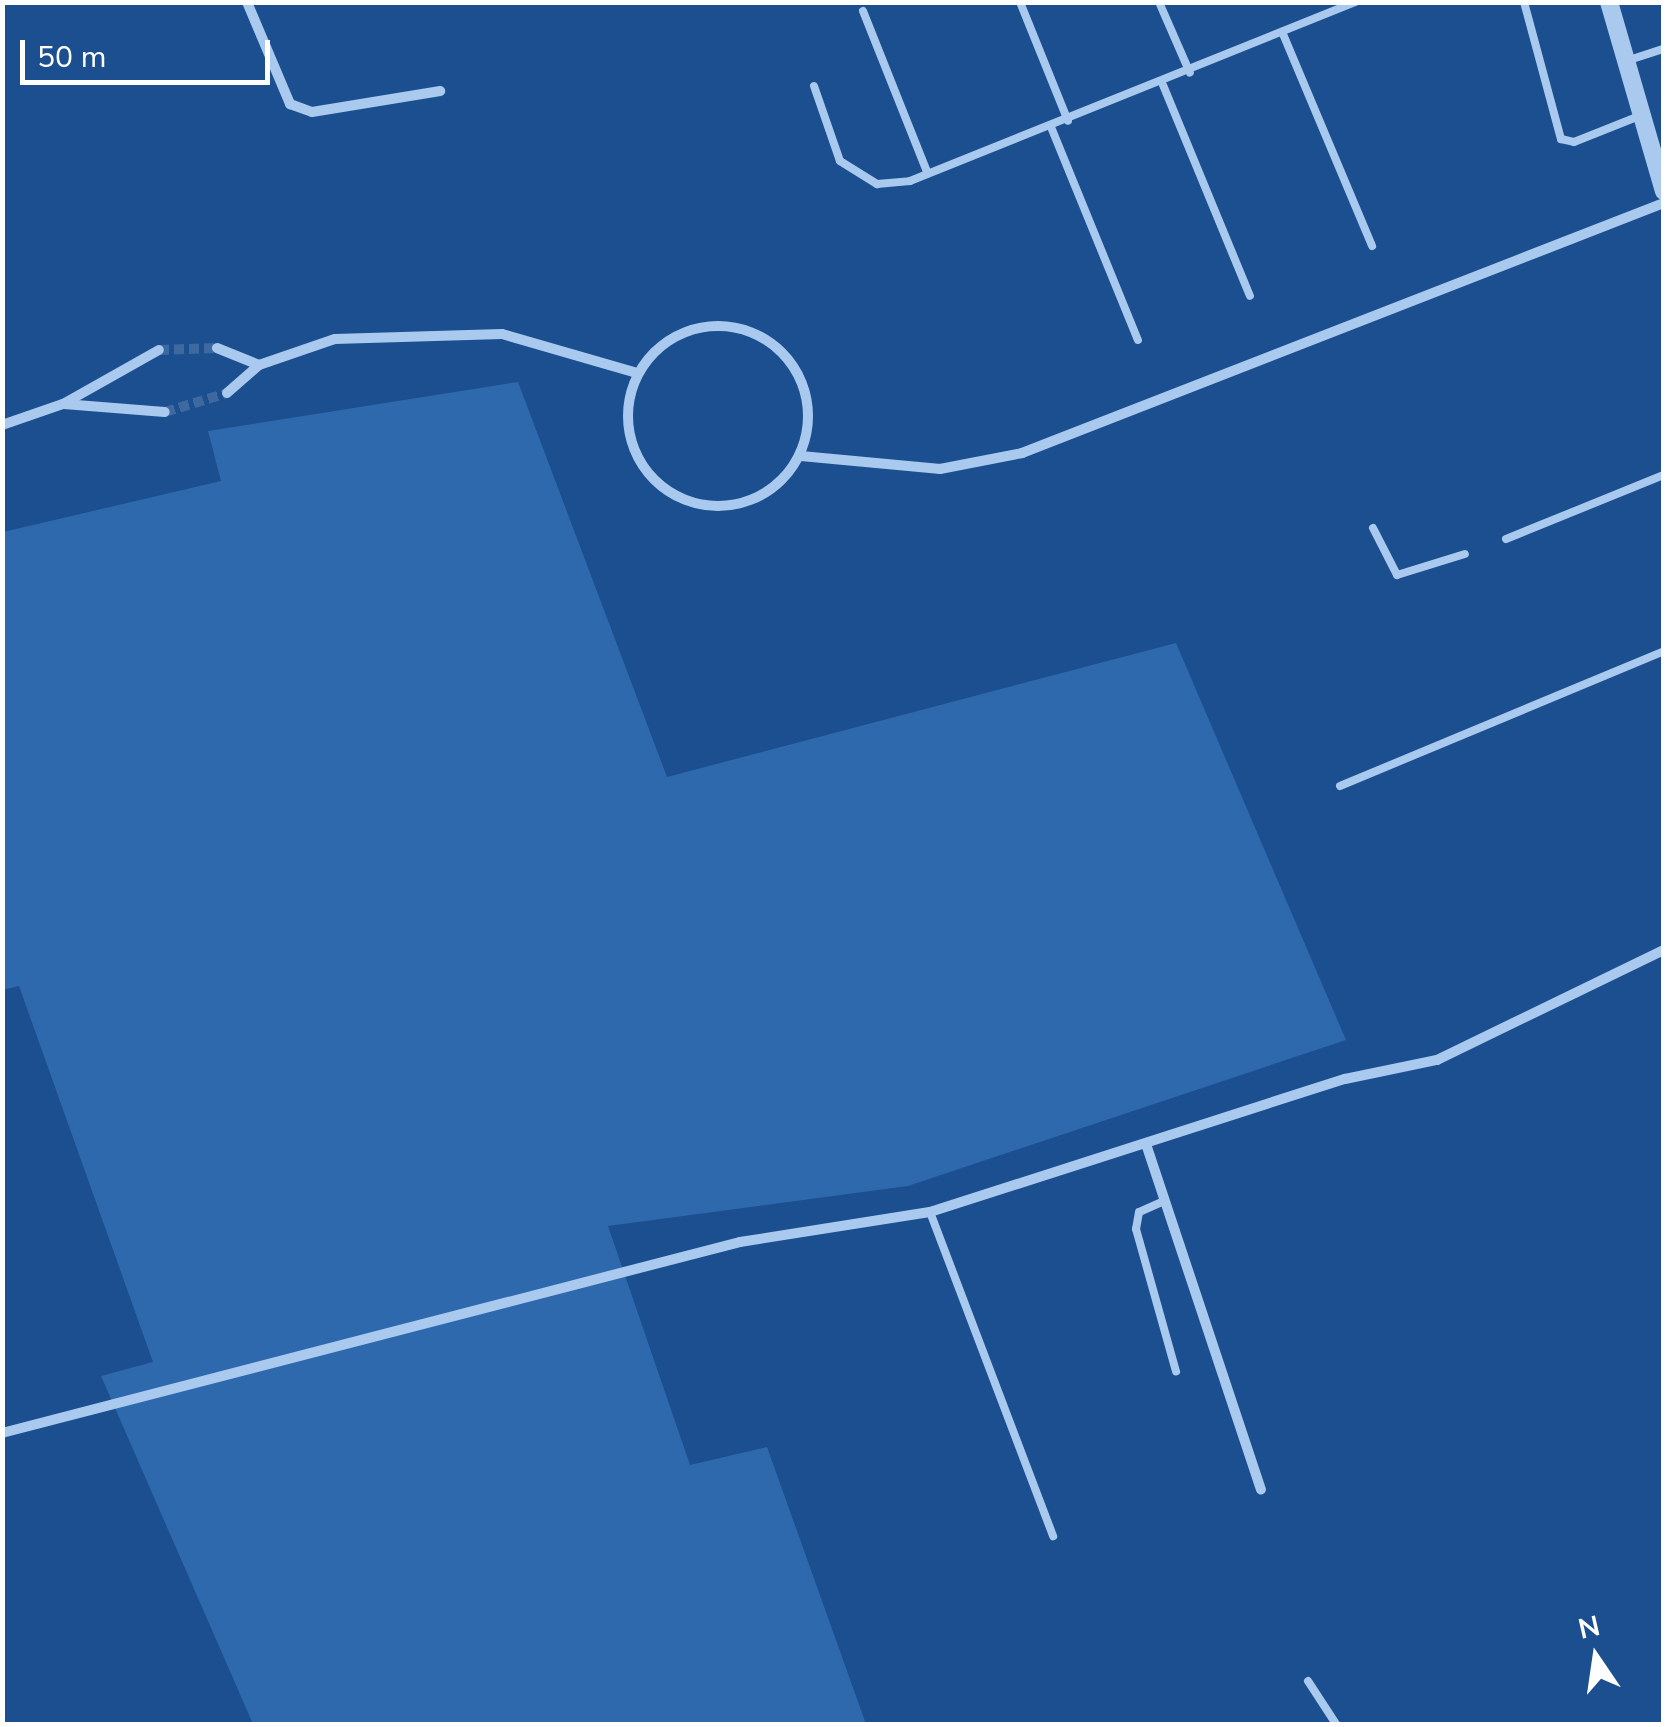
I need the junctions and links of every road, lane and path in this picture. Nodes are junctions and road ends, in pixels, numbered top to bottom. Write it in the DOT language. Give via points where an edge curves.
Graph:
graph roads {
  1 [pos="247,2"];
  2 [pos="1020,2"];
  3 [pos="1159,2"];
  4 [pos="1356,2"];
  5 [pos="1524,2"];
  6 [pos="1609,2"];
  7 [pos="1333,7"];
  8 [pos="863,10"];
  9 [pos="1283,34"];
  10 [pos="1664,49"];
  11 [pos="1626,61"];
  12 [pos="1190,73"];
  13 [pos="1163,84"];
  14 [pos="814,86"];
  15 [pos="440,91"];
  16 [pos="1642,115"];
  17 [pos="1068,121"];
  18 [pos="1051,128"];
  19 [pos="928,174"];
  20 [pos="1664,191"];
  21 [pos="1664,203"];
  22 [pos="1372,246"];
  23 [pos="1250,296"];
  24 [pos="1138,340"];
  25 [pos="218,348"];
  26 [pos="160,350"];
  27 [pos="259,366"];
  28 [pos="637,372"];
  29 [pos="226,393"];
  30 [pos="64,404"];
  31 [pos="165,412"];
  32 [pos="2,424"];
  33 [pos="801,456"];
  34 [pos="1664,475"];
  35 [pos="1373,528"];
  36 [pos="1506,539"];
  37 [pos="1465,554"];
  38 [pos="1664,651"];
  39 [pos="1340,786"];
  40 [pos="1664,950"];
  41 [pos="1147,1147"];
  42 [pos="1164,1201"];
  43 [pos="930,1212"];
  44 [pos="1176,1371"];
  45 [pos="2,1433"];
  46 [pos="1261,1490"];
  47 [pos="1052,1536"];
  48 [pos="1308,1681"];
  49 [pos="1336,1724"];
  1 -- 15 [label="street" via="290,104 312,112"];
  2 -- 17 [label="lane"];
  3 -- 12 [label="lane"];
  4 -- 7 [label="lane"];
  5 -- 16 [label="lane" via="1562,139 1574,142"];
  6 -- 11 [label="street"];
  7 -- 9 [label="lane"];
  8 -- 19 [label="lane"];
  9 -- 12 [label="lane"];
  9 -- 22 [label="lane"];
  10 -- 11 [label="lane"];
  11 -- 16 [label="street"];
  12 -- 13 [label="lane"];
  13 -- 17 [label="lane"];
  13 -- 23 [label="lane"];
  14 -- 19 [label="lane" via="840,161 854,173 877,184"];
  16 -- 20 [label="street"];
  17 -- 18 [label="lane"];
  18 -- 19 [label="lane"];
  18 -- 24 [label="lane"];
  21 -- 33 [label="street" via="1022,453 940,469"];
  25 -- 27 [label="street"];
  26 -- 30 [label="street"];
  27 -- 28 [label="street" via="335,339 502,334"];
  27 -- 29 [label="street"];
  28 -- 33 [label="street" via="669,338 714,324 760,334 796,366 806,395 810,410"];
  28 -- 33 [label="street" via="627,419 641,465 676,497 723,507 769,492"];
  30 -- 31 [label="street"];
  30 -- 32 [label="street"];
  34 -- 36 [label="lane"];
  35 -- 37 [label="lane" via="1397,574"];
  38 -- 39 [label="lane"];
  40 -- 41 [label="street" via="1437,1060 1346,1079"];
  41 -- 42 [label="street"];
  41 -- 43 [label="street"];
  42 -- 44 [label="lane" via="1139,1212 1136,1229"];
  42 -- 46 [label="street"];
  43 -- 45 [label="street" via="740,1242"];
  43 -- 47 [label="lane"];
  48 -- 49 [label="lane"];
}
